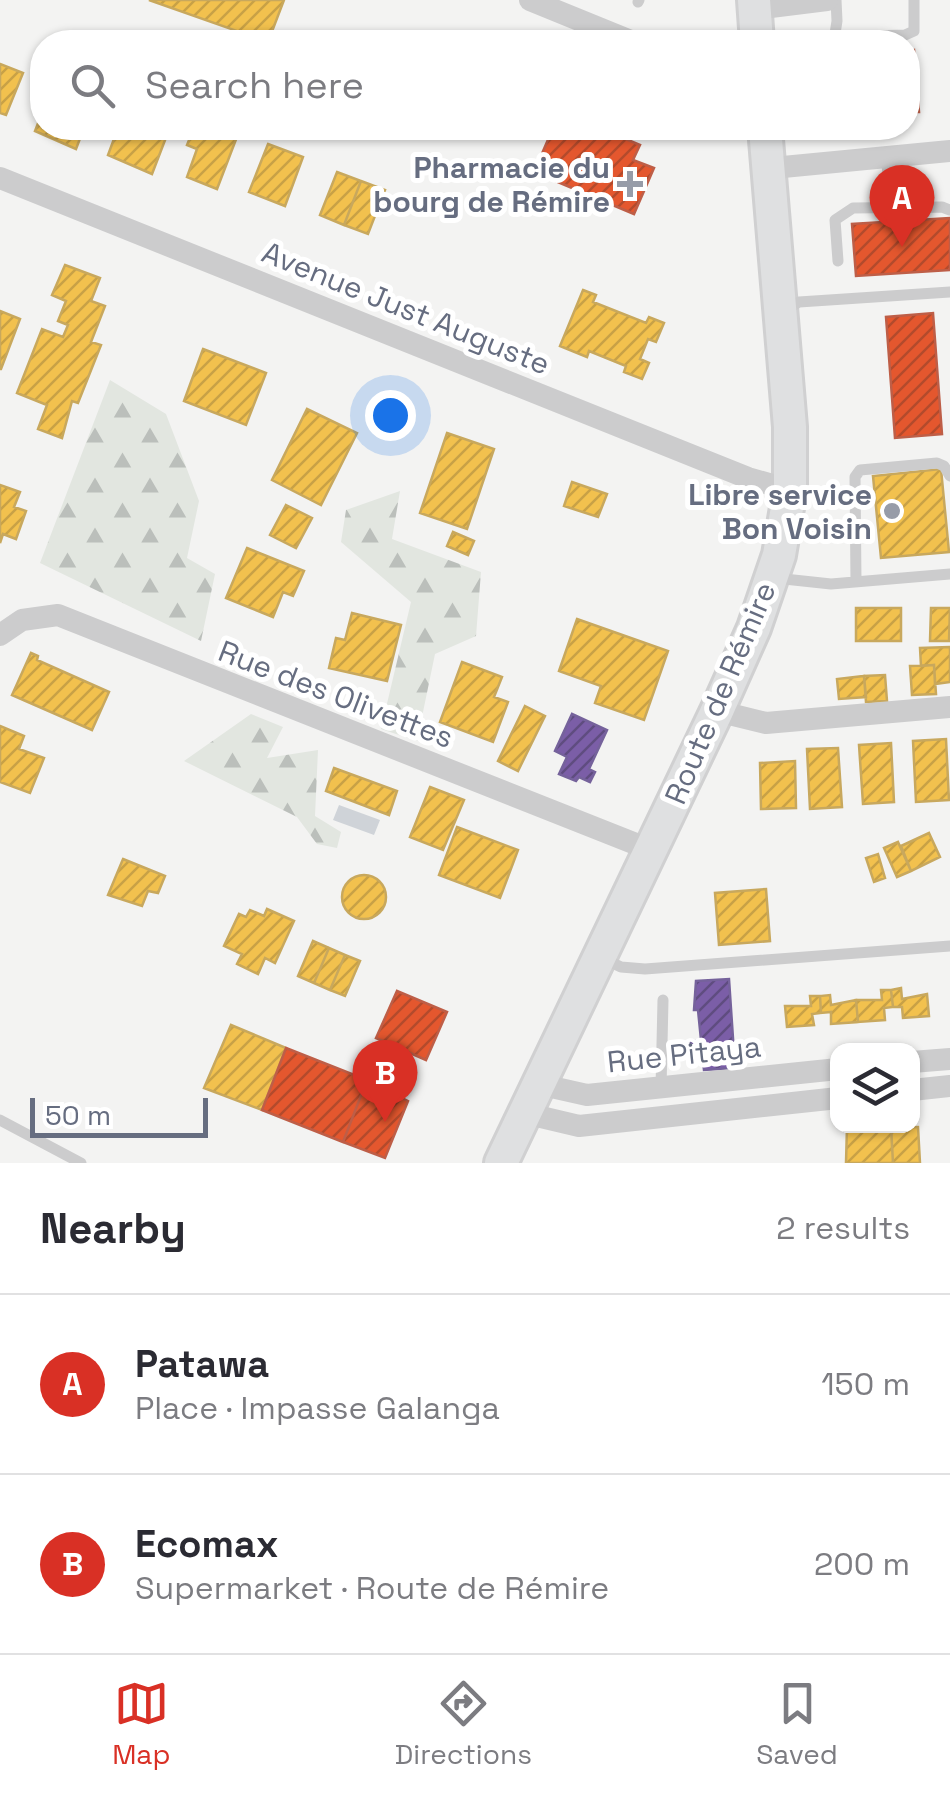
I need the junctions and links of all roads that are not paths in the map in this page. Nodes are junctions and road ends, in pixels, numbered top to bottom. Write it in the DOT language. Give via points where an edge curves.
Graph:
graph roads {
  1 [pos="530,0"];
  2 [pos="827,0"];
  3 [pos="836,0"];
  4 [pos="914,0"];
  5 [pos="754,4"];
  6 [pos="604,30"];
  7 [pos="757,30"];
  8 [pos="834,30"];
  9 [pos="914,30"];
  10 [pos="766,140"];
  11 [pos="950,152"];
  12 [pos="887,157"];
  13 [pos="769,176"];
  14 [pos="0,178"];
  15 [pos="890,206"];
  16 [pos="950,210"];
  17 [pos="838,262"];
  18 [pos="950,292"];
  19 [pos="781,312"];
  20 [pos="950,476"];
  21 [pos="790,490"];
  22 [pos="950,574"];
  23 [pos="771,578"];
  24 [pos="856,582"];
  25 [pos="0,635"];
  26 [pos="950,708"];
  27 [pos="717,711"];
  28 [pos="651,850"];
  29 [pos="950,946"];
  30 [pos="598,956"];
  31 [pos="663,1000"];
  32 [pos="950,1059"];
  33 [pos="920,1061"];
  34 [pos="830,1069"];
  35 [pos="950,1086"];
  36 [pos="660,1088"];
  37 [pos="920,1089"];
  38 [pos="531,1098"];
  39 [pos="830,1099"];
  40 [pos="0,1120"];
  41 [pos="81,1163"];
  42 [pos="500,1163"];
  1 -- 6 [label="street"];
  2 -- 5 [label="street"];
  3 -- 8 [label="lane"];
  4 -- 9 [label="lane"];
  5 -- 7 [label="main road"];
  10 -- 13 [label="main road, Route de Rémire"];
  11 -- 12 [label="street"];
  12 -- 13 [label="street" via="783,167"];
  12 -- 15 [label="lane"];
  13 -- 19 [label="main road, Route de Rémire"];
  14 -- 21 [label="street, Avenue Just Auguste"];
  15 -- 16 [label="lane"];
  15 -- 17 [label="lane" via="854,208 835,220"];
  18 -- 19 [label="lane" via="798,302"];
  19 -- 21 [label="main road, Route de Rémire"];
  20 -- 24 [label="lane" via="937,463 860,470"];
  21 -- 23 [label="main road, Route de Rémire"];
  22 -- 24 [label="lane"];
  23 -- 24 [label="lane"];
  23 -- 27 [label="main road, Route de Rémire"];
  25 -- 28 [label="street, Rue des Olivettes" via="22,620 58,616"];
  26 -- 27 [label="street" via="766,723"];
  27 -- 28 [label="main road, Route de Rémire"];
  28 -- 30 [label="main road, Route de Rémire"];
  29 -- 30 [label="lane" via="646,970"];
  30 -- 38 [label="main road, Route de Rémire"];
  31 -- 36 [label="lane"];
  32 -- 33 [label="street"];
  34 -- 36 [label="street, Rue Pitaya"];
  35 -- 37 [label="street"];
  36 -- 38 [label="street, Rue Pitaya"];
  38 -- 39 [label="street" via="579,1126"];
  38 -- 42 [label="main road, Route de Rémire"];
  40 -- 41 [label="lane"];
}
